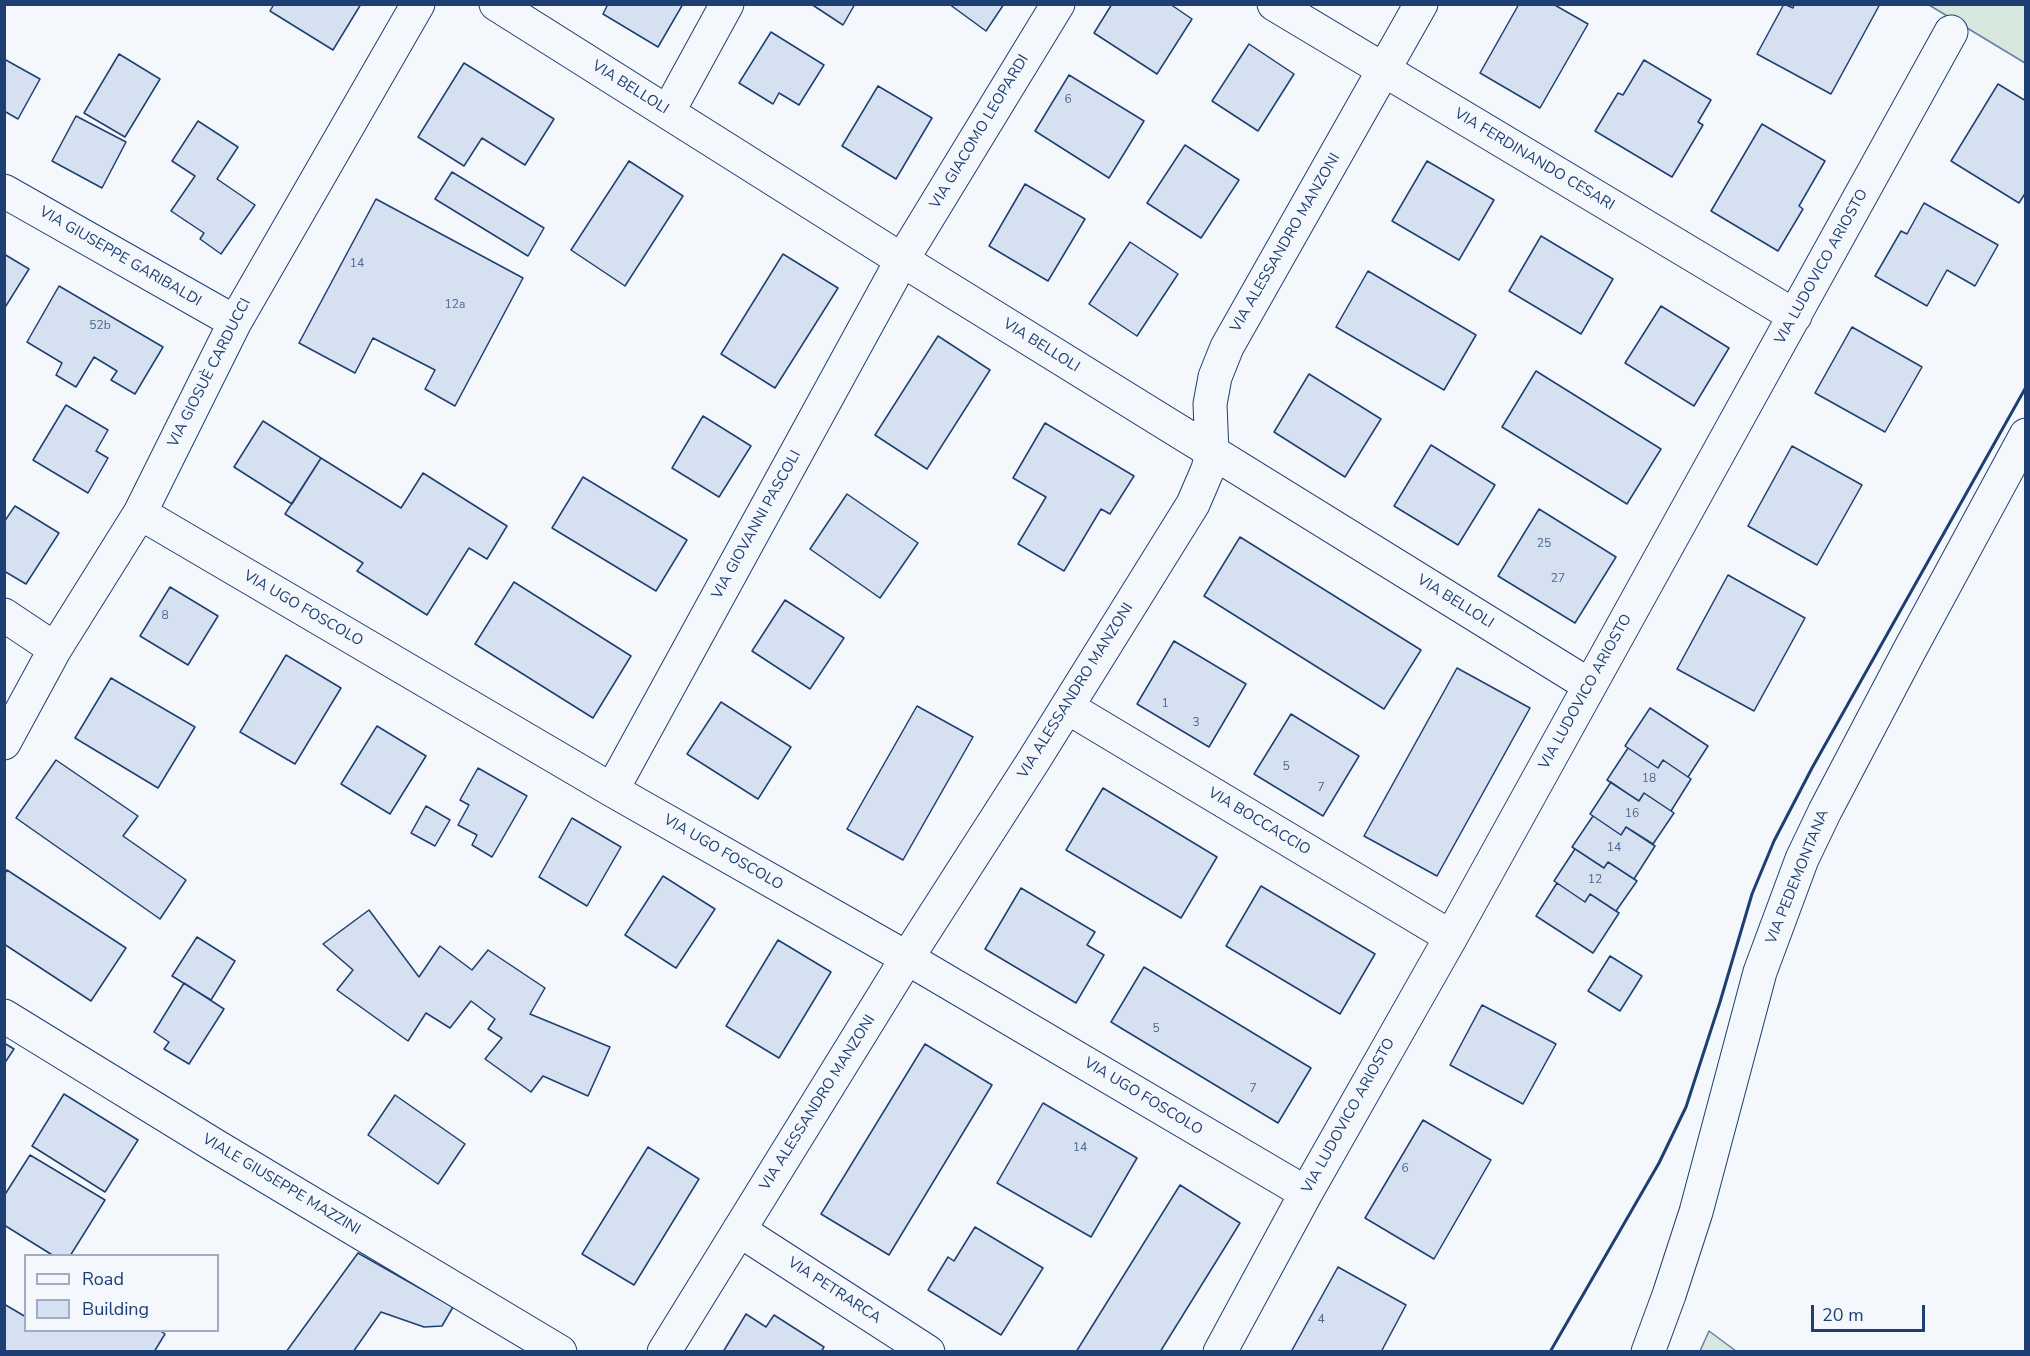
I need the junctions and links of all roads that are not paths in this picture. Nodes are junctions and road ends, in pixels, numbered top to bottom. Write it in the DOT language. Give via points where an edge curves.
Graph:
graph roads {
  1 [pos="418,4"];
  2 [pos="496,4"];
  3 [pos="727,4"];
  4 [pos="1058,4"];
  5 [pos="1274,4"];
  6 [pos="1421,4"];
  7 [pos="1951,32"];
  8 [pos="1384,70"];
  9 [pos="668,112"];
  10 [pos="4,192"];
  11 [pos="902,260"];
  12 [pos="1795,316"];
  13 [pos="235,322"];
  14 [pos="2025,435"];
  15 [pos="1212,452"];
  16 [pos="140,513"];
  17 [pos="4,615"];
  18 [pos="56,649"];
  19 [pos="1589,685"];
  20 [pos="1066,706"];
  21 [pos="4,743"];
  22 [pos="612,790"];
  23 [pos="1451,937"];
  24 [pos="907,958"];
  25 [pos="4,1016"];
  26 [pos="1306,1193"];
  27 [pos="740,1230"];
  28 [pos="560,1352"];
  29 [pos="664,1352"];
  30 [pos="928,1352"];
  31 [pos="1220,1352"];
  32 [pos="1648,1352"];
  1 -- 13 [label="street, VIA GIOSUÈ CARDUCCI"];
  2 -- 9 [label="street, VIA BELLOLI"];
  3 -- 9 [label="street"];
  4 -- 11 [label="street, VIA GIACOMO LEOPARDI"];
  5 -- 8 [label="street, VIA FERDINANDO CESARI"];
  6 -- 8 [label="street, VIA ALESSANDRO MANZONI"];
  7 -- 12 [label="street, VIA LUDOVICO ARIOSTO"];
  8 -- 12 [label="street, VIA FERDINANDO CESARI"];
  8 -- 15 [label="street, VIA ALESSANDRO MANZONI" via="1227,347 1210,404"];
  9 -- 11 [label="street, VIA BELLOLI"];
  10 -- 13 [label="street, VIA GIUSEPPE GARIBALDI"];
  11 -- 15 [label="street, VIA BELLOLI"];
  11 -- 22 [label="street, VIA GIOVANNI PASCOLI"];
  12 -- 19 [label="street, VIA LUDOVICO ARIOSTO"];
  13 -- 16 [label="street, VIA GIOSUÈ CARDUCCI"];
  14 -- 32 [label="street, VIA PEDEMONTANA" via="1802,859 1760,972 1696,1212"];
  15 -- 19 [label="street, VIA BELLOLI"];
  15 -- 20 [label="street, VIA ALESSANDRO MANZONI" via="1193,504"];
  16 -- 18 [label="street, VIA GIOSUÈ CARDUCCI"];
  16 -- 22 [label="street, VIA UGO FOSCOLO"];
  17 -- 18 [label="street"];
  18 -- 21 [label="street, VIA GIOSUÈ CARDUCCI"];
  19 -- 23 [label="street, VIA LUDOVICO ARIOSTO"];
  20 -- 23 [label="street, VIA BOCCACCIO"];
  20 -- 24 [label="street, VIA ALESSANDRO MANZONI"];
  22 -- 24 [label="street, VIA UGO FOSCOLO"];
  23 -- 26 [label="street, VIA LUDOVICO ARIOSTO"];
  24 -- 26 [label="street, VIA UGO FOSCOLO"];
  24 -- 27 [label="street, VIA ALESSANDRO MANZONI"];
  25 -- 28 [label="street, VIALE GIUSEPPE MAZZINI"];
  26 -- 31 [label="street, VIA LUDOVICO ARIOSTO"];
  27 -- 29 [label="street, VIA ALESSANDRO MANZONI"];
  27 -- 30 [label="street, VIA PETRARCA"];
}
